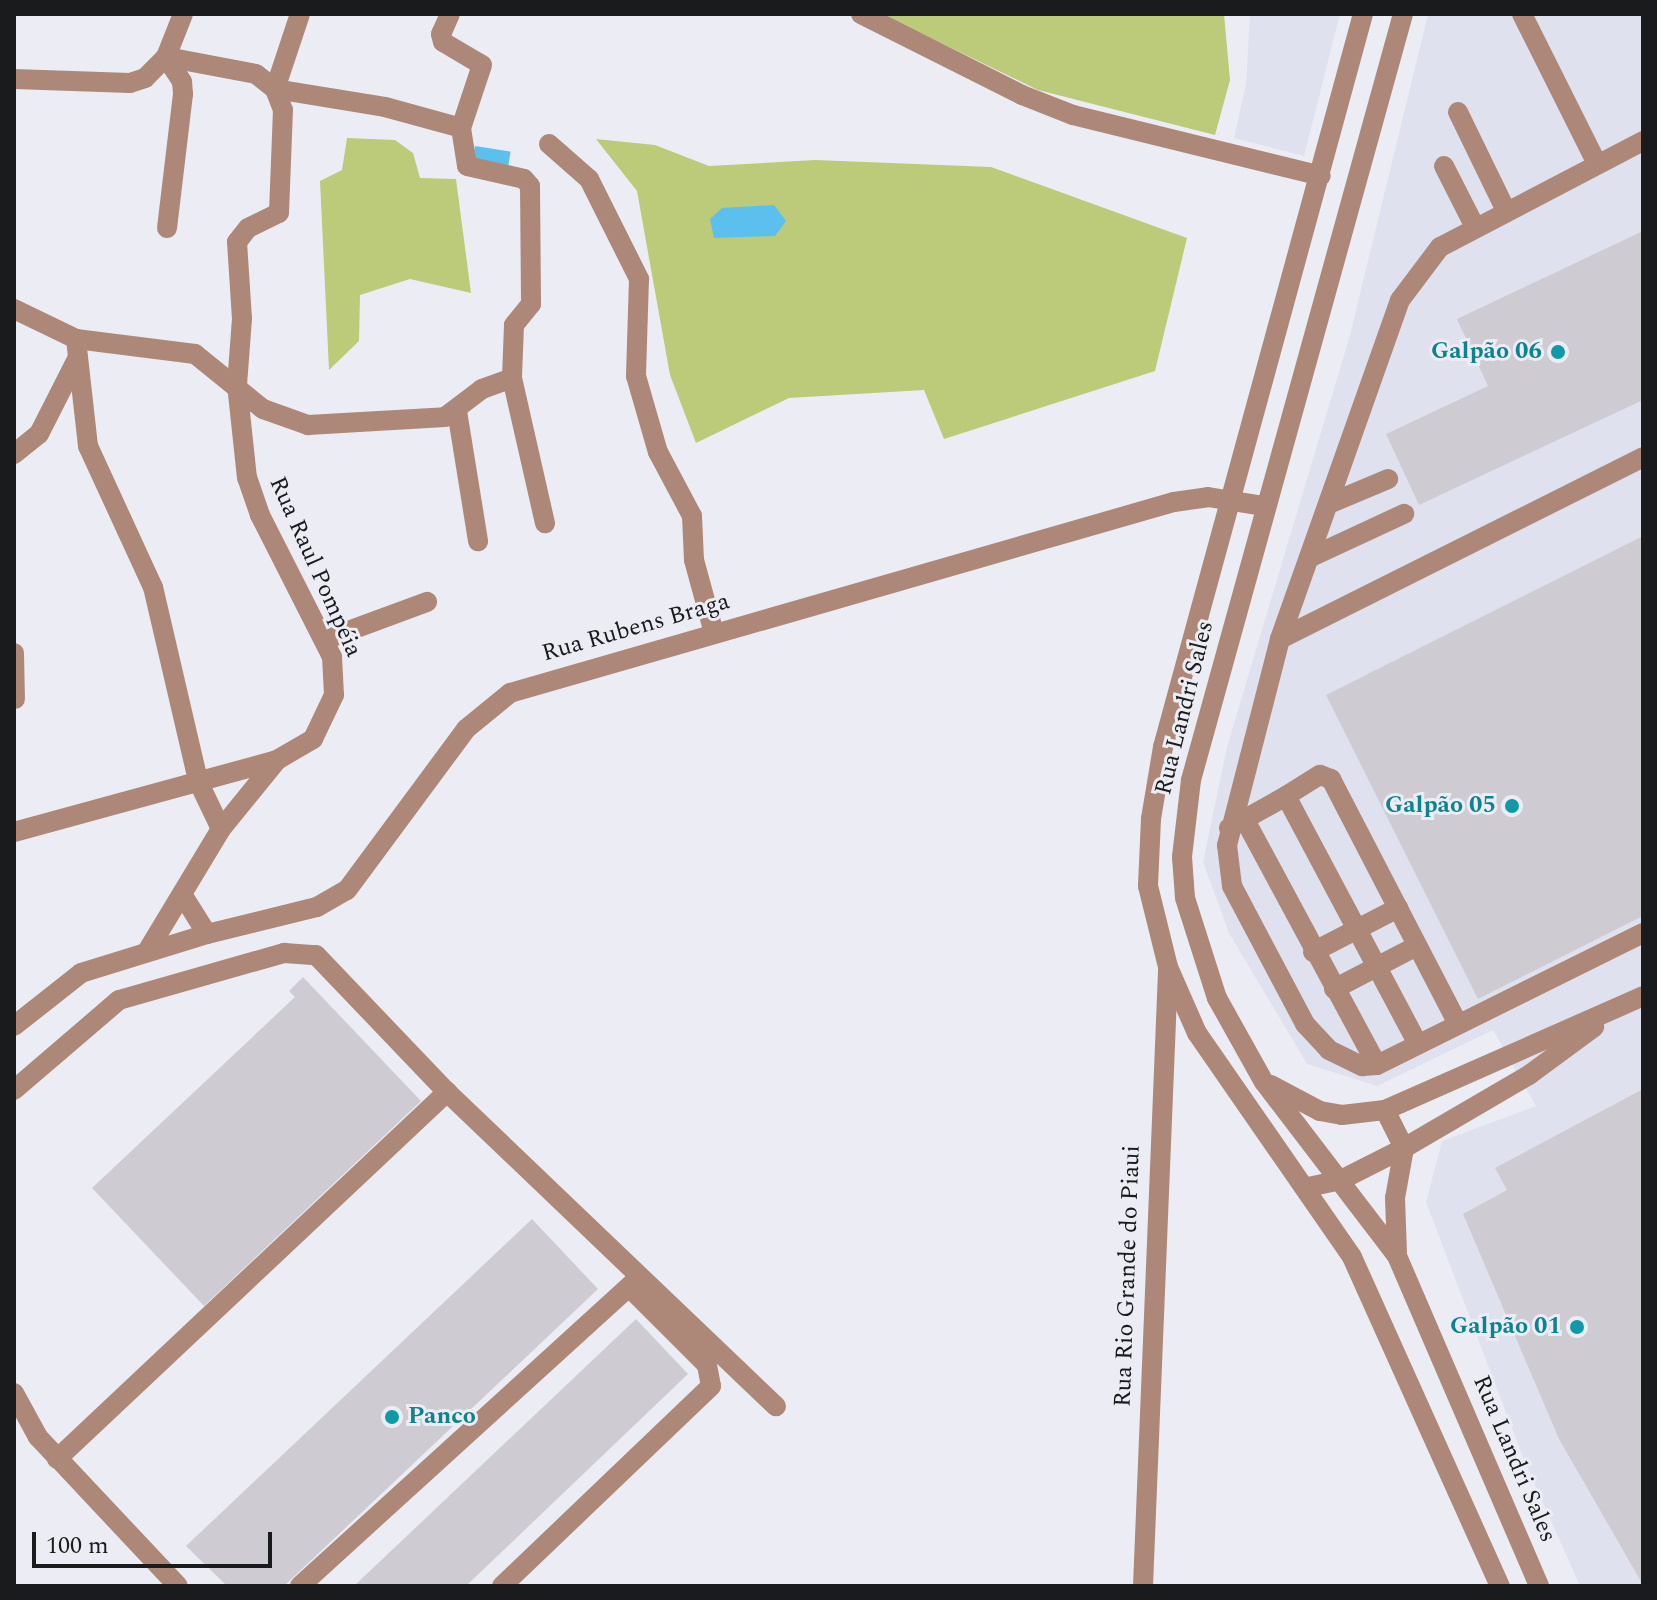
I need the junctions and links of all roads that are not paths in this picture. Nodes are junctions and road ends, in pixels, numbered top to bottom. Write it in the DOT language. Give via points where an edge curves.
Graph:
graph roads {
  1 [pos="183,14"];
  2 [pos="300,14"];
  3 [pos="450,14"];
  4 [pos="861,14"];
  5 [pos="1363,14"];
  6 [pos="1403,14"];
  7 [pos="1522,14"];
  8 [pos="166,57"];
  9 [pos="14,79"];
  10 [pos="275,89"];
  11 [pos="1458,112"];
  12 [pos="461,128"];
  13 [pos="1643,141"];
  14 [pos="549,144"];
  15 [pos="1597,164"];
  16 [pos="1444,166"];
  17 [pos="1321,176"];
  18 [pos="1506,211"];
  19 [pos="1475,227"];
  20 [pos="167,228"];
  21 [pos="14,309"];
  22 [pos="77,348"];
  23 [pos="512,378"];
  24 [pos="237,385"];
  25 [pos="457,411"];
  26 [pos="14,454"];
  27 [pos="1643,457"];
  28 [pos="1388,479"];
  29 [pos="1228,499"];
  30 [pos="1331,503"];
  31 [pos="1264,506"];
  32 [pos="1404,514"];
  33 [pos="545,523"];
  34 [pos="478,541"];
  35 [pos="1309,558"];
  36 [pos="427,602"];
  37 [pos="714,633"];
  38 [pos="1280,639"];
  39 [pos="324,640"];
  40 [pos="14,653"];
  41 [pos="15,699"];
  42 [pos="277,760"];
  43 [pos="198,781"];
  44 [pos="1286,796"];
  45 [pos="1237,824"];
  46 [pos="221,829"];
  47 [pos="14,832"];
  48 [pos="182,894"];
  49 [pos="1398,908"];
  50 [pos="1357,930"];
  51 [pos="1643,933"];
  52 [pos="207,934"];
  53 [pos="1417,946"];
  54 [pos="148,950"];
  55 [pos="1313,952"];
  56 [pos="1376,966"];
  57 [pos="1168,967"];
  58 [pos="1334,989"];
  59 [pos="1643,996"];
  60 [pos="1620,1008"];
  61 [pos="1458,1024"];
  62 [pos="14,1026"];
  63 [pos="1418,1044"];
  64 [pos="1377,1065"];
  65 [pos="1264,1082"];
  66 [pos="14,1090"];
  67 [pos="447,1092"];
  68 [pos="1238,1093"];
  69 [pos="1385,1110"];
  70 [pos="1404,1148"];
  71 [pos="1341,1180"];
  72 [pos="1308,1187"];
  73 [pos="1397,1256"];
  74 [pos="634,1282"];
  75 [pos="14,1393"];
  76 [pos="776,1406"];
  77 [pos="57,1459"];
  78 [pos="178,1586"];
  79 [pos="300,1586"];
  80 [pos="502,1586"];
  81 [pos="1143,1586"];
  82 [pos="1500,1586"];
  83 [pos="1539,1586"];
  1 -- 8 [label="street"];
  2 -- 10 [label="street"];
  3 -- 12 [label="street" via="443,42 482,65"];
  4 -- 17 [label="street" via="1073,115"];
  5 -- 17 [label="street, Rua Landri Sales"];
  6 -- 31 [label="street, Rua Landri Sales"];
  7 -- 15 [label="street"];
  8 -- 9 [label="street" via="145,78 130,83"];
  8 -- 10 [label="street" via="247,70"];
  8 -- 20 [label="street" via="182,82 183,94"];
  10 -- 12 [label="street" via="385,107"];
  10 -- 24 [label="street, Rua Raul Pompéia" via="283,110 279,213 248,228 237,242 242,319"];
  11 -- 18 [label="street"];
  12 -- 23 [label="street" via="467,166 524,179 530,186 531,304 514,325"];
  13 -- 15 [label="street"];
  14 -- 37 [label="street" via="589,179 639,279 636,376 658,452 692,516 694,560"];
  15 -- 18 [label="street"];
  16 -- 19 [label="street"];
  17 -- 29 [label="street, Rua Landri Sales"];
  18 -- 19 [label="street"];
  19 -- 30 [label="street" via="1440,247 1400,300"];
  21 -- 22 [label="street"];
  22 -- 24 [label="street" via="179,349 209,362"];
  22 -- 26 [label="street" via="33,443"];
  22 -- 43 [label="street" via="88,446 153,587"];
  23 -- 25 [label="street" via="482,389"];
  23 -- 33 [label="street"];
  24 -- 25 [label="street" via="263,409 308,425 432,418"];
  24 -- 39 [label="street, Rua Raul Pompéia" via="247,478 255,503"];
  25 -- 34 [label="street"];
  27 -- 38 [label="street"];
  28 -- 30 [label="street"];
  29 -- 31 [label="street, Rua Rubens Braga"];
  29 -- 37 [label="street, Rua Rubens Braga" via="1174,502"];
  29 -- 57 [label="street, Rua Landri Sales" via="1163,747 1151,819 1148,886"];
  30 -- 35 [label="street"];
  31 -- 65 [label="street, Rua Landri Sales" via="1191,780 1182,857 1199,952 1224,1011"];
  32 -- 35 [label="street"];
  35 -- 38 [label="street"];
  36 -- 39 [label="street"];
  37 -- 52 [label="street, Rua Rubens Braga" via="543,682 494,703 466,729 347,890 317,907"];
  38 -- 45 [label="street"];
  39 -- 42 [label="street, Rua Raul Pompéia" via="336,674 330,711 313,739"];
  40 -- 41 [label="street"];
  42 -- 43 [label="street, Rua Raul Pompéia"];
  42 -- 46 [label="street"];
  43 -- 46 [label="street"];
  43 -- 47 [label="street, Rua Raul Pompéia"];
  44 -- 45 [label="street"];
  44 -- 49 [label="street" via="1320,775 1331,779"];
  44 -- 50 [label="street"];
  45 -- 55 [label="street"];
  45 -- 64 [label="street" via="1232,886 1305,1024 1344,1061"];
  46 -- 48 [label="street"];
  48 -- 52 [label="street"];
  48 -- 54 [label="street"];
  49 -- 50 [label="street"];
  49 -- 53 [label="street"];
  50 -- 55 [label="street"];
  50 -- 56 [label="street"];
  51 -- 61 [label="street"];
  52 -- 54 [label="street, Rua Rubens Braga"];
  53 -- 56 [label="street"];
  53 -- 61 [label="street"];
  54 -- 62 [label="street, Rua Rubens Braga" via="68,980"];
  55 -- 58 [label="street"];
  56 -- 58 [label="street"];
  56 -- 63 [label="street"];
  57 -- 68 [label="street, Rua Landri Sales" via="1197,1033"];
  57 -- 81 [label="street, Rua Rio Grande do Piaui"];
  58 -- 64 [label="street"];
  59 -- 60 [label="street"];
  60 -- 69 [label="street"];
  60 -- 70 [label="street" via="1529,1075"];
  61 -- 63 [label="street"];
  63 -- 64 [label="street"];
  65 -- 68 [label="street"];
  65 -- 69 [label="street" via="1320,1111 1342,1115"];
  65 -- 71 [label="street, Rua Landri Sales"];
  66 -- 67 [label="street" via="119,1000 303,952 328,963"];
  67 -- 74 [label="street"];
  67 -- 77 [label="street"];
  68 -- 72 [label="street, Rua Landri Sales"];
  69 -- 70 [label="street"];
  70 -- 71 [label="street"];
  70 -- 73 [label="street" via="1395,1198"];
  71 -- 72 [label="street"];
  71 -- 73 [label="street, Rua Landri Sales"];
  72 -- 82 [label="street, Rua Landri Sales" via="1376,1303"];
  73 -- 83 [label="street, Rua Landri Sales"];
  74 -- 76 [label="street"];
  74 -- 79 [label="street"];
  74 -- 80 [label="street" via="707,1365 711,1386"];
  75 -- 77 [label="street"];
  77 -- 78 [label="street"];
}
